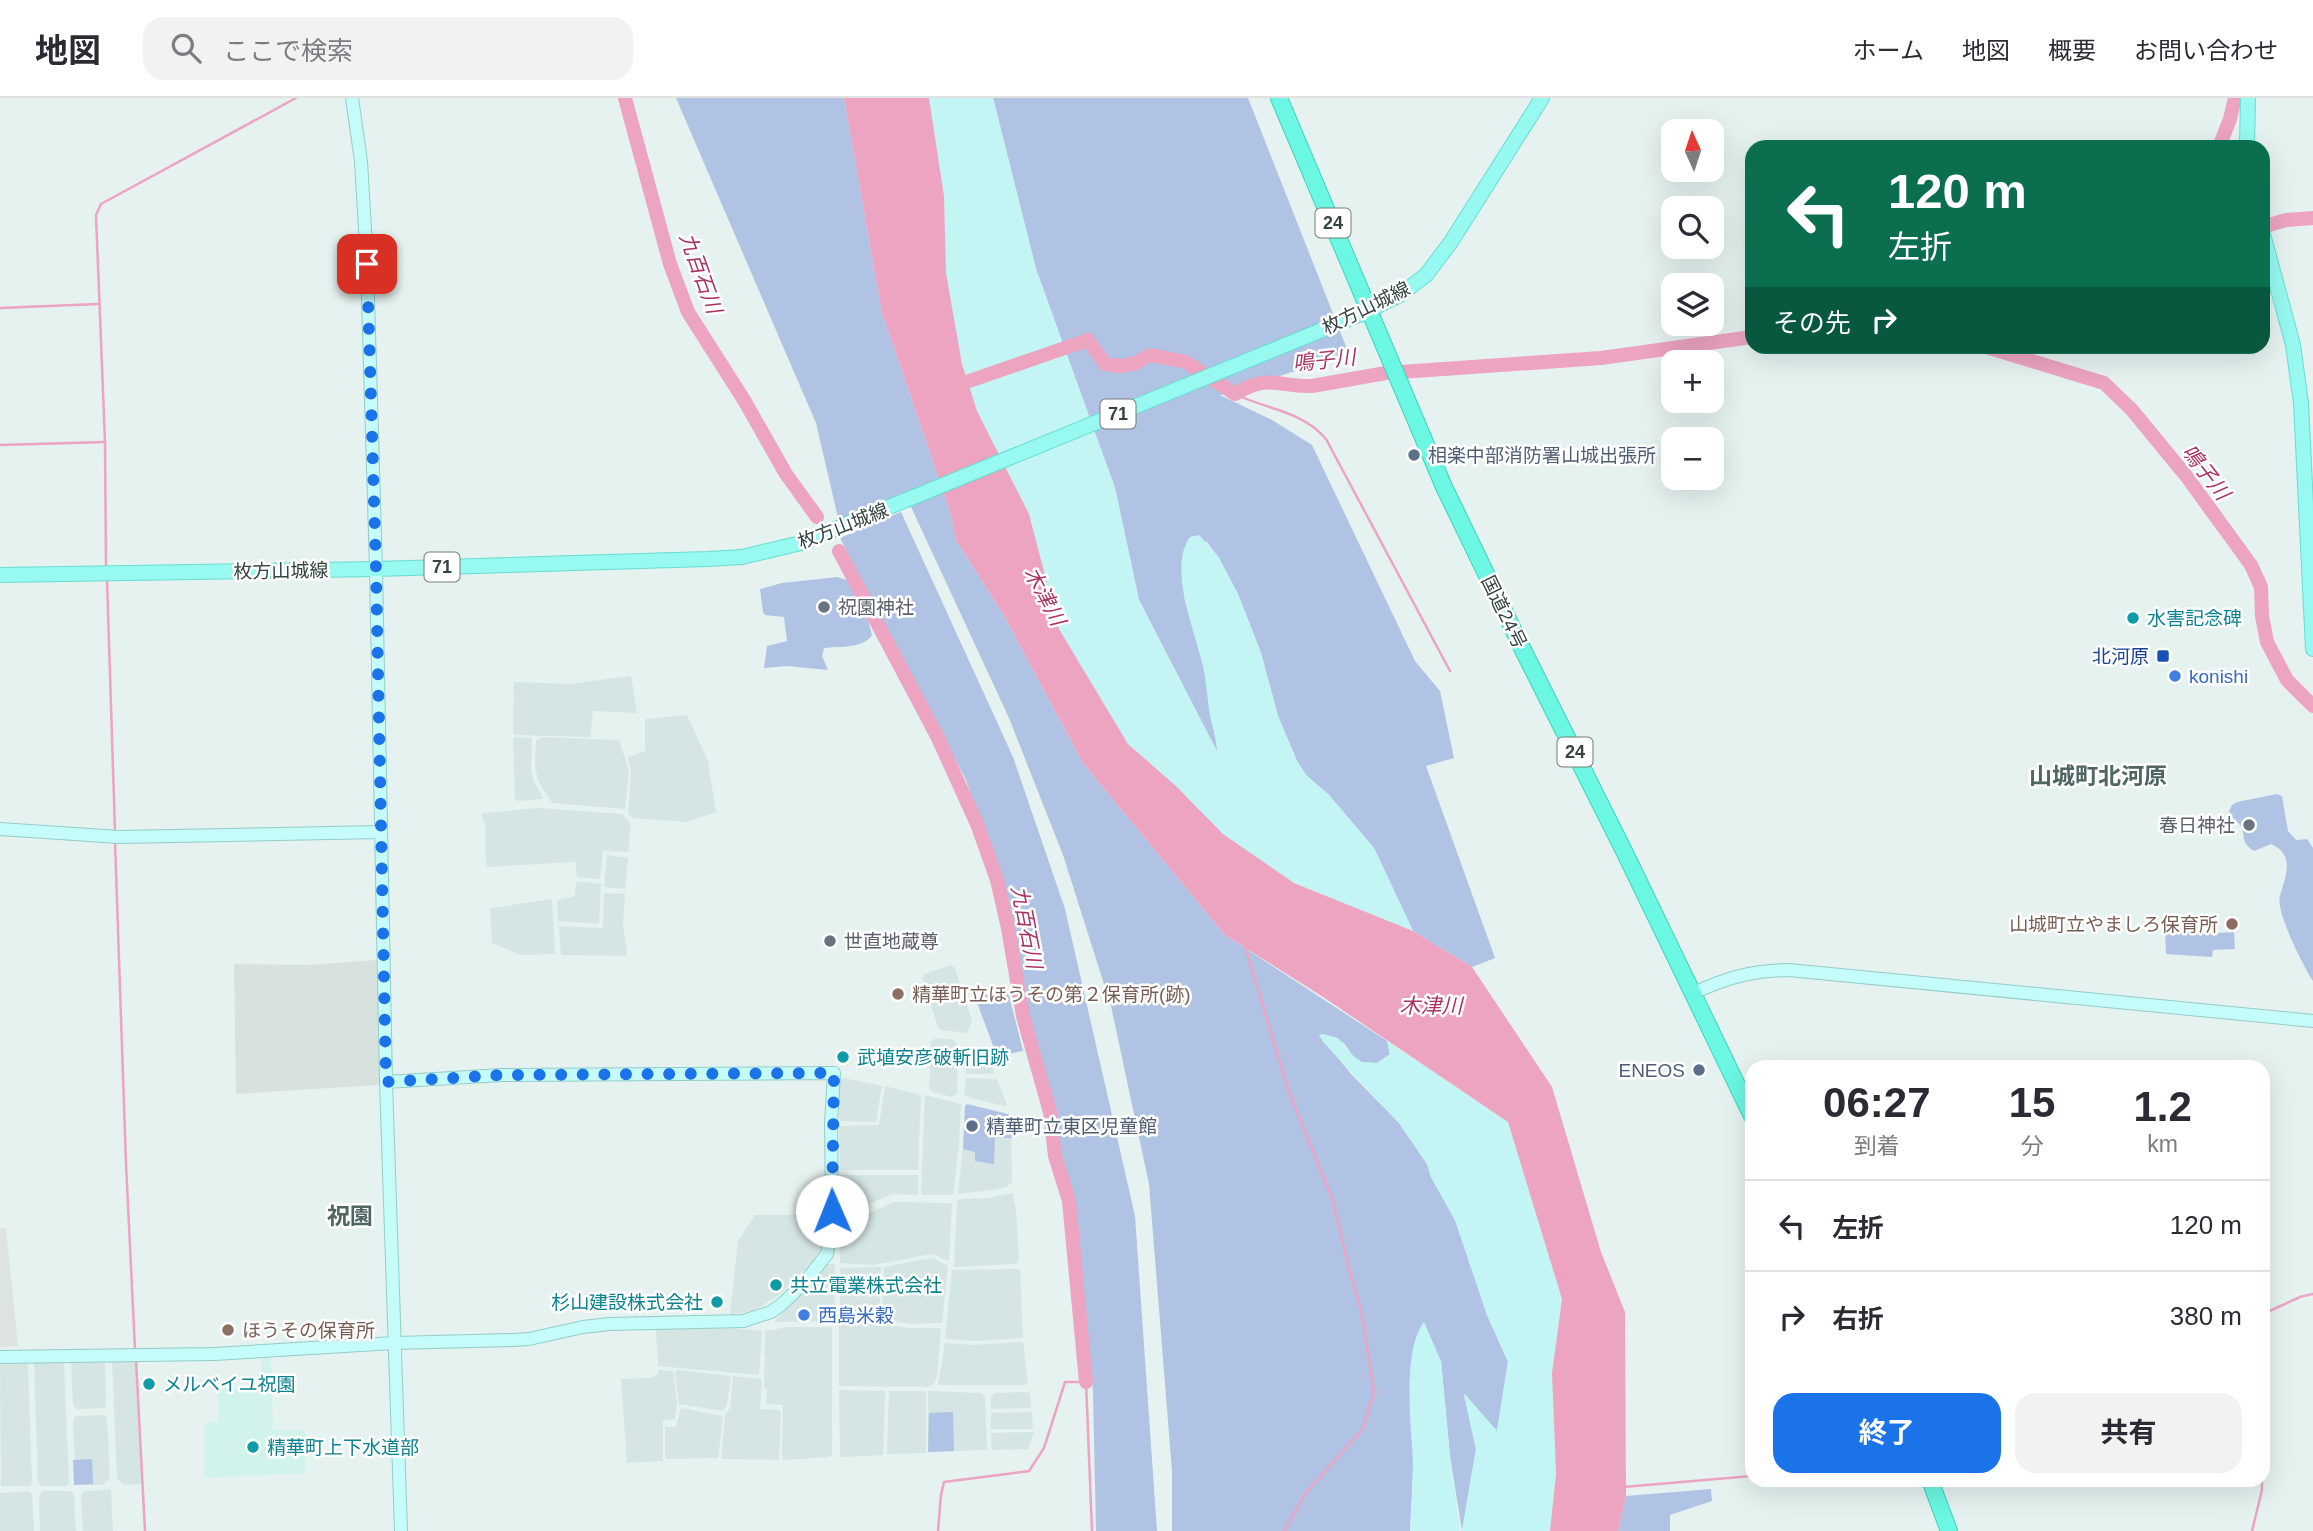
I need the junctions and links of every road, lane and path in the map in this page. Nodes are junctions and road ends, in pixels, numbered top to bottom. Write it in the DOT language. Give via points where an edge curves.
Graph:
graph roads {
  1 [pos="352,98"];
  2 [pos="1279,98"];
  3 [pos="1542,98"];
  4 [pos="2248,98"];
  5 [pos="2247,140"];
  6 [pos="2270,260"];
  7 [pos="1366,311"];
  8 [pos="376,569"];
  9 [pos="0,575"];
  10 [pos="2313,649"];
  11 [pos="0,829"];
  12 [pos="381,832"];
  13 [pos="1692,994"];
  14 [pos="2313,1021"];
  15 [pos="386,1082"];
  16 [pos="1745,1102"];
  17 [pos="394,1343"];
  18 [pos="0,1357"];
  19 [pos="1933,1487"];
  20 [pos="401,1531"];
  21 [pos="1949,1531"];
  1 -- 8 [label="street" via="367,264"];
  2 -- 7 [label="highway, 国道24号 / 24"];
  3 -- 7 [label="main road, 枚方山城線 / 71" via="1426,275 1400,295"];
  4 -- 5 [label="main road"];
  6 -- 10 [label="main road" via="2293,345 2301,403"];
  7 -- 8 [label="main road, 枚方山城線 / 71" via="801,543 742,557"];
  7 -- 13 [label="highway, 国道24号 / 24" via="1444,487"];
  8 -- 9 [label="main road, 枚方山城線 / 71"];
  8 -- 12 [label="street"];
  11 -- 12 [label="street" via="119,837"];
  12 -- 15 [label="street"];
  13 -- 14 [label="street" via="1745,973 1789,970"];
  13 -- 16 [label="highway, 国道24号 / 24"];
  15 -- 17 [label="street"];
  15 -- 17 [label="street" via="527,1074 834,1073 827,1254 806,1282 771,1312 736,1321 583,1327 529,1339"];
  17 -- 18 [label="street" via="214,1354"];
  17 -- 20 [label="street"];
  19 -- 21 [label="highway"];
}
